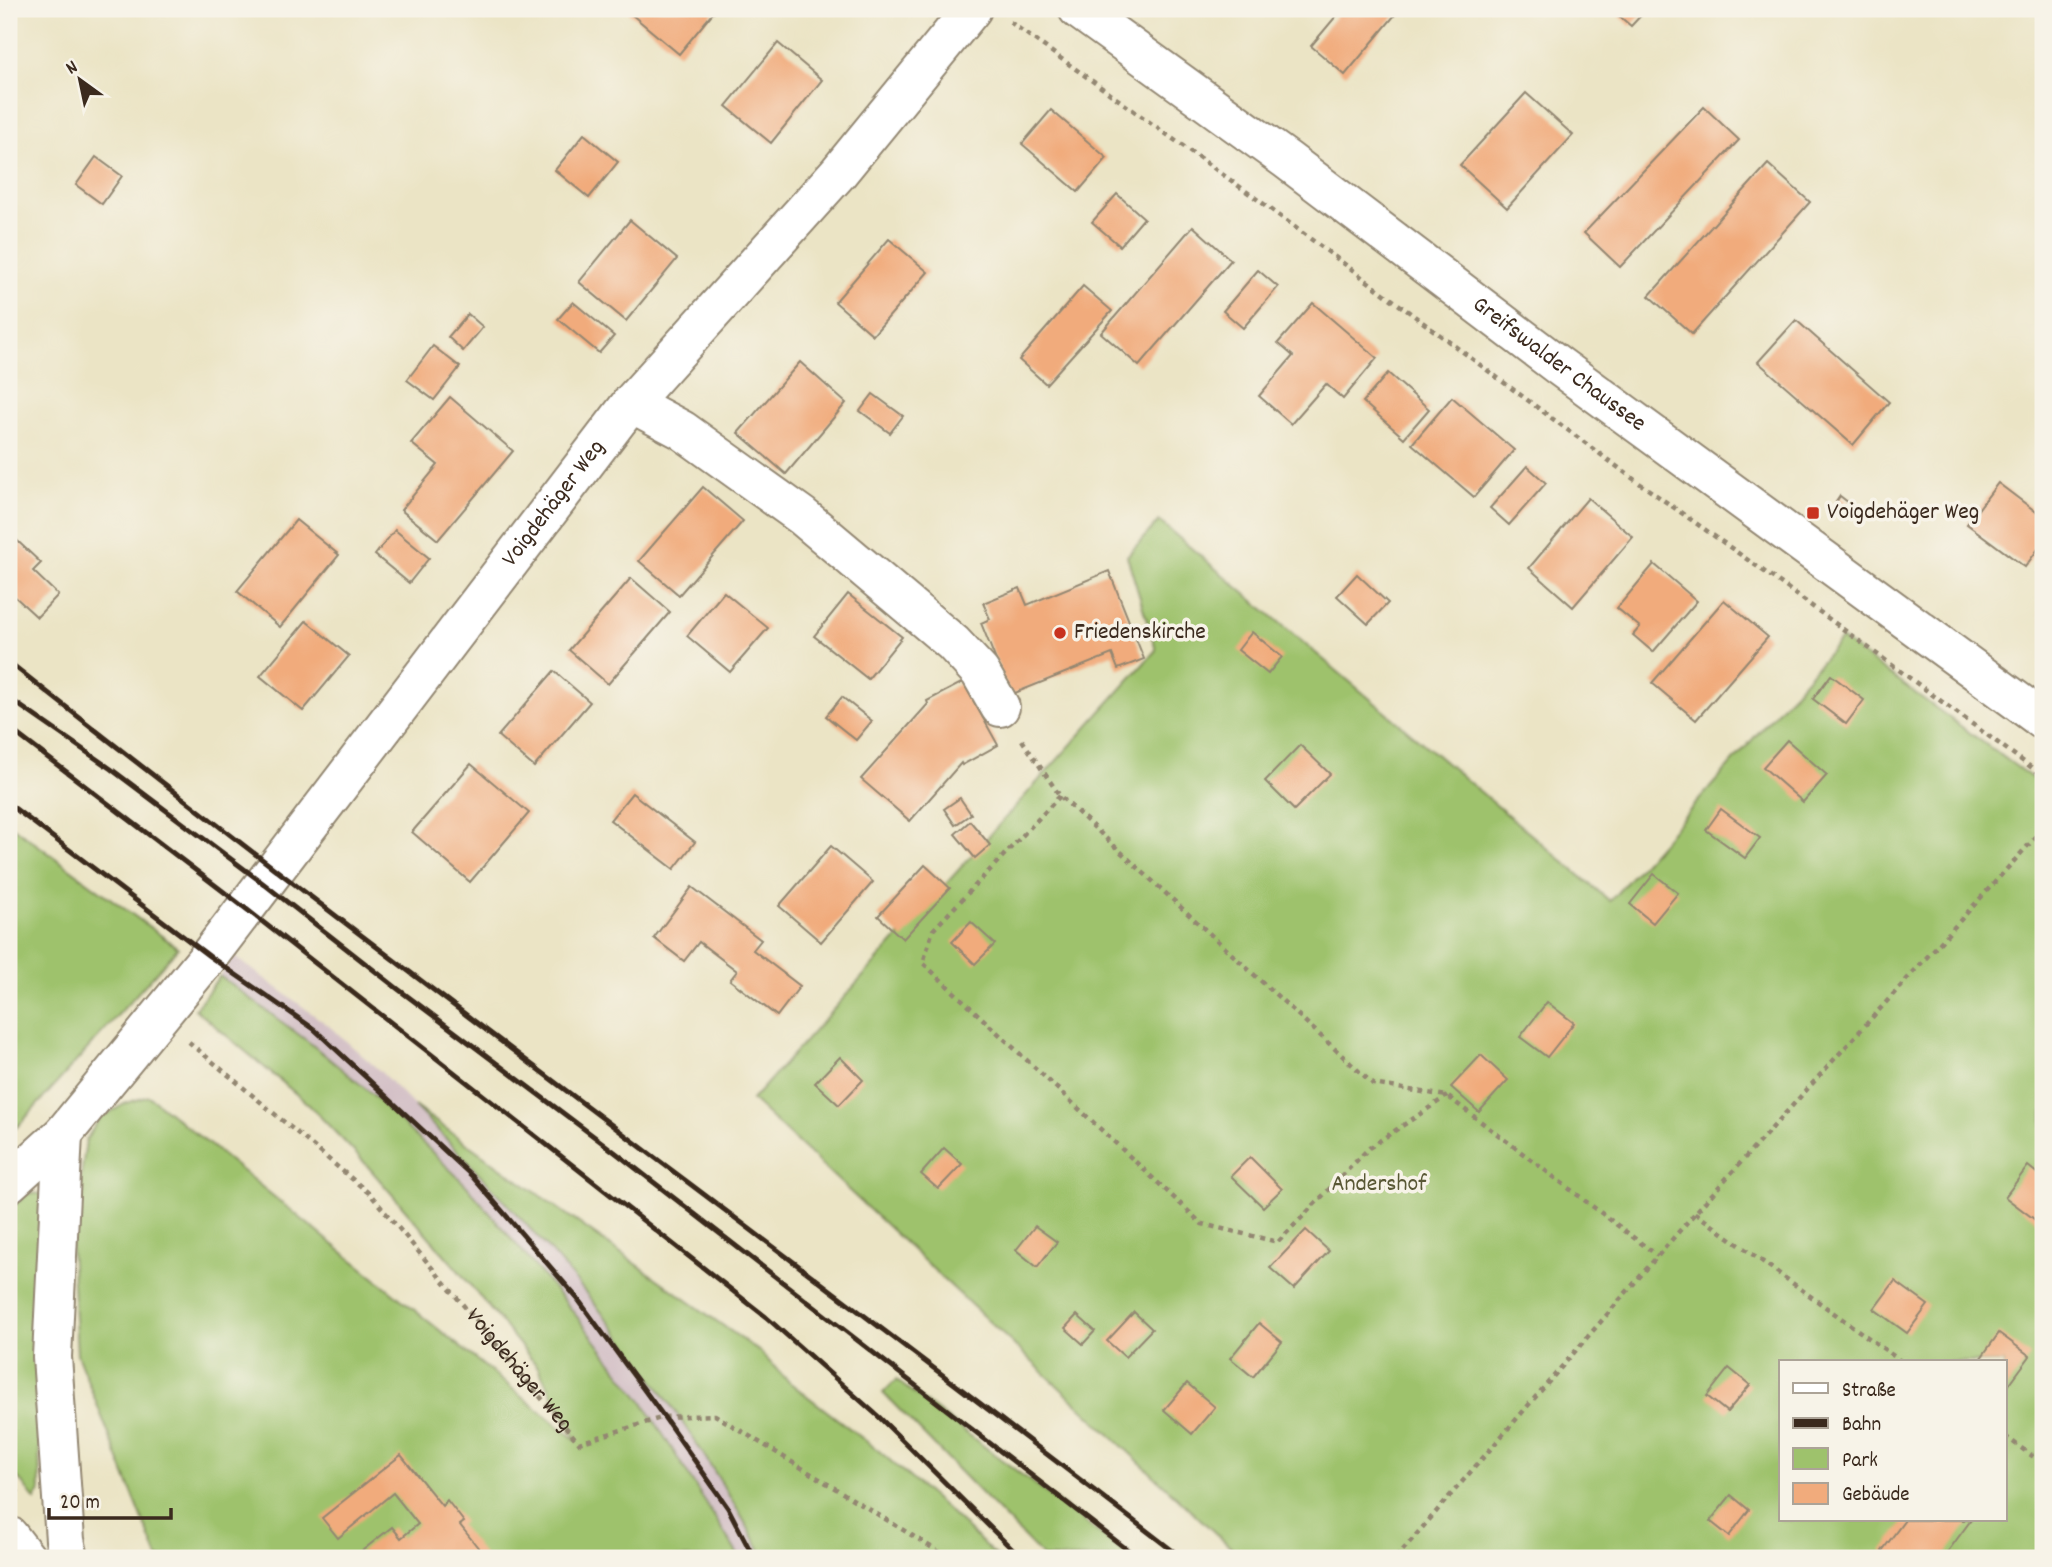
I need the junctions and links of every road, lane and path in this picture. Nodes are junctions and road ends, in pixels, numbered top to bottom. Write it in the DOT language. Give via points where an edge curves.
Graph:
graph roads {
  1 [pos="1078,9"];
  2 [pos="988,14"];
  3 [pos="631,403"];
  4 [pos="1000,707"];
  5 [pos="2043,720"];
  6 [pos="2043,776"];
  7 [pos="1060,796"];
  8 [pos="2043,829"];
  9 [pos="158,1017"];
  10 [pos="1447,1096"];
  11 [pos="63,1134"];
  12 [pos="9,1183"];
  13 [pos="1695,1213"];
  14 [pos="1658,1256"];
  15 [pos="1899,1360"];
  16 [pos="2007,1437"];
  17 [pos="2043,1464"];
  18 [pos="9,1536"];
  19 [pos="26,1558"];
  20 [pos="69,1558"];
  21 [pos="949,1558"];
  22 [pos="1396,1558"];
  1 -- 5 [label="street, Greifswalder Chaussee"];
  2 -- 3 [label="street, Voigdehäger Weg"];
  2 -- 6 [label="path" via="1073,66"];
  3 -- 4 [label="street" via="682,430 802,516 953,643 980,672"];
  3 -- 9 [label="street, Voigdehäger Weg"];
  4 -- 7 [label="path"];
  7 -- 10 [label="path" via="1373,1084"];
  7 -- 10 [label="path" via="933,930 923,963 1202,1224 1278,1242 1369,1148"];
  8 -- 13 [label="path"];
  9 -- 11 [label="street, Voigdehäger Weg"];
  9 -- 21 [label="path, Voigdehäger Weg" via="370,1194 579,1443 664,1417 715,1415"];
  10 -- 14 [label="path"];
  11 -- 12 [label="street, Voigdehäger Weg"];
  11 -- 20 [label="street" via="52,1357"];
  13 -- 14 [label="path"];
  13 -- 15 [label="path"];
  14 -- 22 [label="path"];
  16 -- 17 [label="path"];
  18 -- 19 [label="street"];
}
